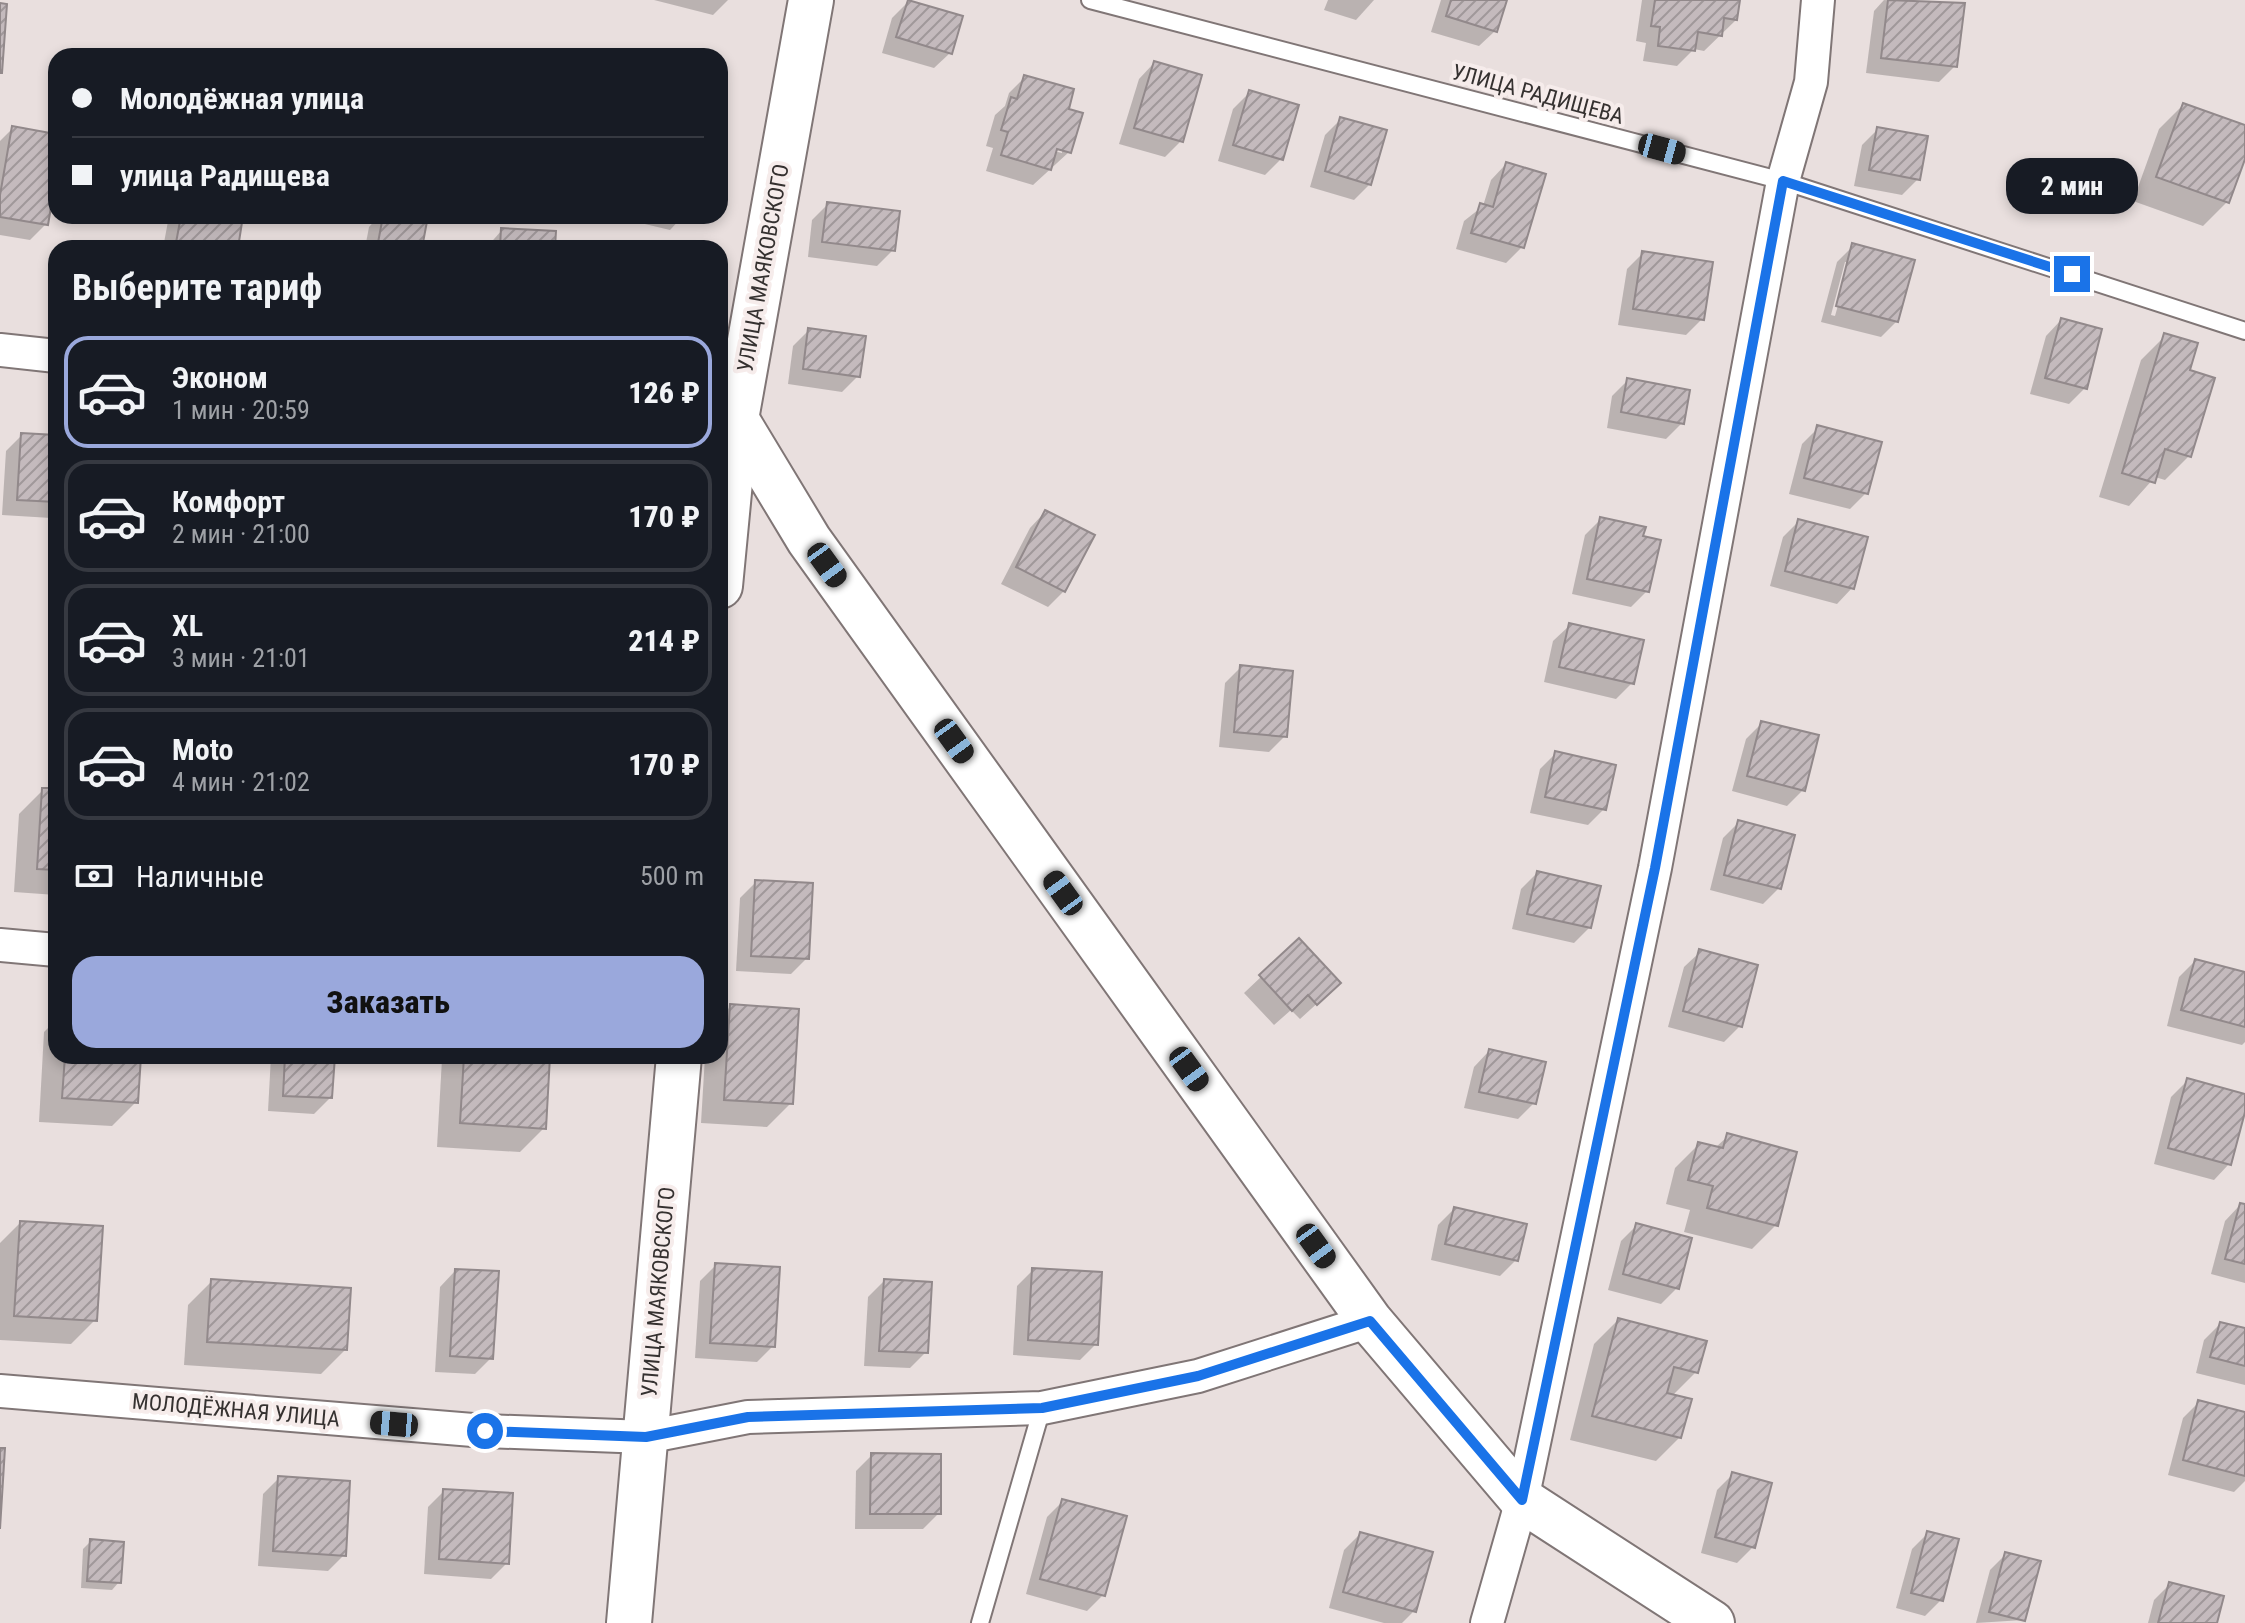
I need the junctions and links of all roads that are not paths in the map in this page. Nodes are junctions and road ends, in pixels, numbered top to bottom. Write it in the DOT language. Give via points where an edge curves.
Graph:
graph roads {
  1 [pos="811,0"];
  2 [pos="1090,0"];
  3 [pos="1818,0"];
  4 [pos="1783,181"];
  5 [pos="2245,331"];
  6 [pos="0,350"];
  7 [pos="48,355"];
  8 [pos="728,419"];
  9 [pos="0,945"];
  10 [pos="48,949"];
  11 [pos="678,1064"];
  12 [pos="1370,1321"];
  13 [pos="0,1391"];
  14 [pos="1042,1408"];
  15 [pos="646,1437"];
  16 [pos="1522,1500"];
  17 [pos="629,1623"];
  18 [pos="980,1623"];
  19 [pos="1487,1623"];
  20 [pos="1712,1623"];
  1 -- 8 [label="street, УЛИЦА МАЯКОВСКОГО"];
  2 -- 4 [label="lane, УЛИЦА РАДИЩЕВА"];
  3 -- 4 [label="street" via="1811,82"];
  4 -- 5 [label="lane, УЛИЦА РАДИЩЕВА"];
  4 -- 16 [label="street" via="1655,868"];
  6 -- 7 [label="street"];
  8 -- 12 [label="street" via="809,540"];
  9 -- 10 [label="street"];
  11 -- 15 [label="street, УЛИЦА МАЯКОВСКОГО"];
  12 -- 14 [label="street, МОЛОДЁЖНАЯ УЛИЦА" via="1198,1376"];
  12 -- 16 [label="street"];
  13 -- 15 [label="street, МОЛОДЁЖНАЯ УЛИЦА" via="485,1431"];
  14 -- 15 [label="street, МОЛОДЁЖНАЯ УЛИЦА" via="748,1417"];
  14 -- 18 [label="lane"];
  15 -- 17 [label="street, УЛИЦА МАЯКОВСКОГО"];
  16 -- 19 [label="street"];
  16 -- 20 [label="street"];
}
